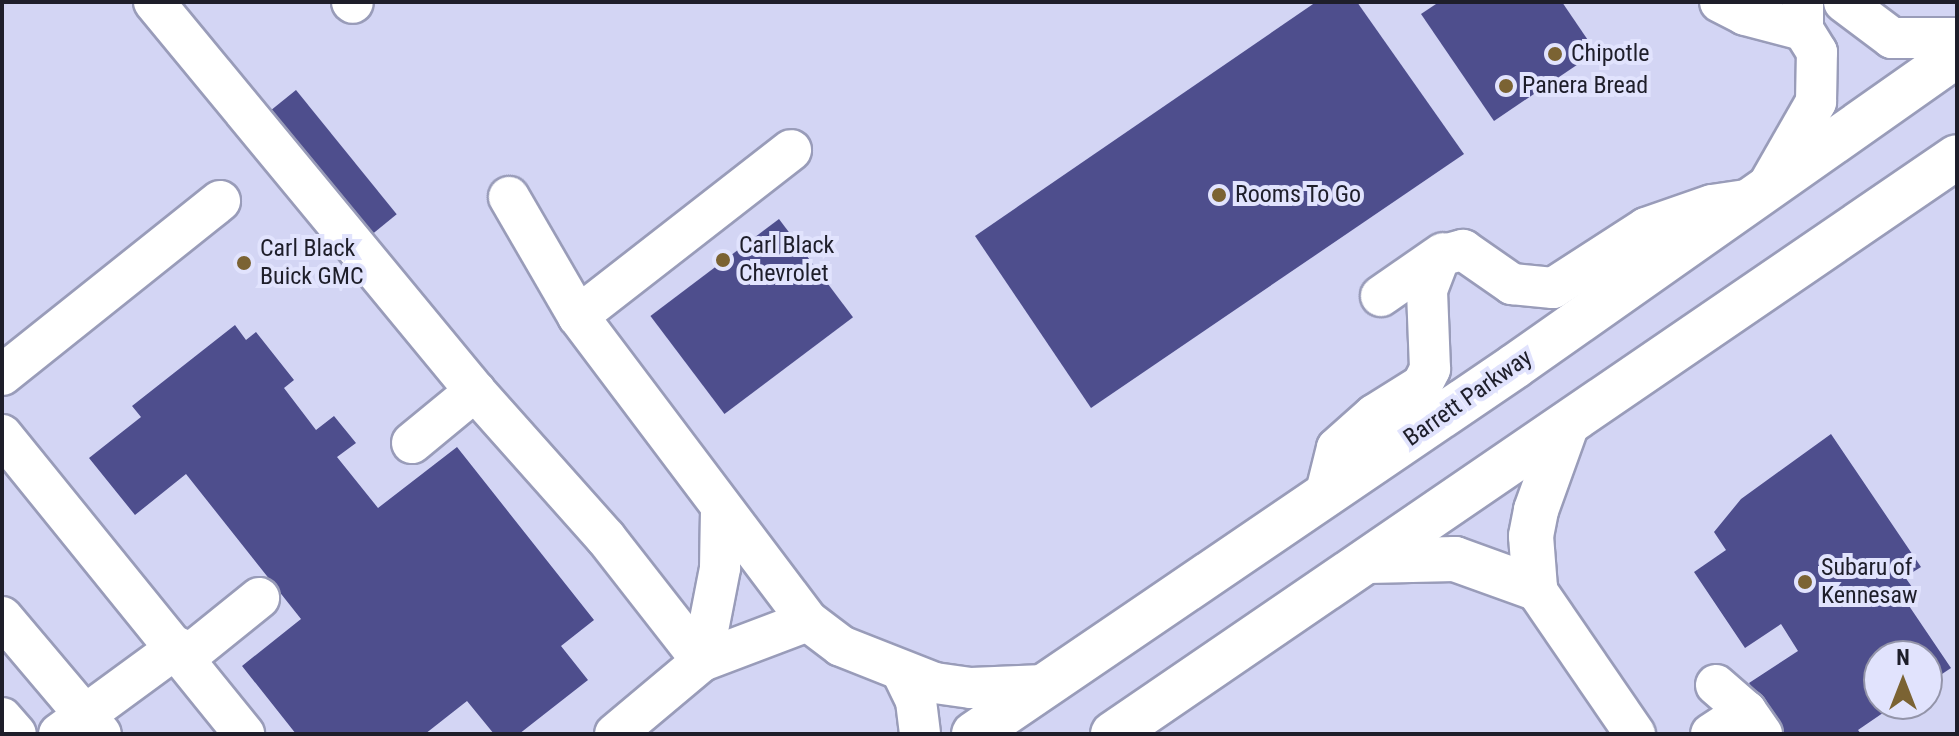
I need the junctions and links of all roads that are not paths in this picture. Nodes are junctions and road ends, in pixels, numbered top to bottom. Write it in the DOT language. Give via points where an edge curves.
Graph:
graph roads {
  1 [pos="154,2"];
  2 [pos="1720,2"];
  3 [pos="1844,2"];
  4 [pos="1803,16"];
  5 [pos="1957,38"];
  6 [pos="1957,55"];
  7 [pos="791,150"];
  8 [pos="1957,157"];
  9 [pos="1758,196"];
  10 [pos="509,197"];
  11 [pos="220,201"];
  12 [pos="1473,233"];
  13 [pos="1440,256"];
  14 [pos="1381,296"];
  15 [pos="578,316"];
  16 [pos="2,375"];
  17 [pos="475,391"];
  18 [pos="1567,424"];
  19 [pos="2,435"];
  20 [pos="412,443"];
  21 [pos="1325,496"];
  22 [pos="721,510"];
  23 [pos="1365,561"];
  24 [pos="1535,588"];
  25 [pos="259,598"];
  26 [pos="2,617"];
  27 [pos="808,621"];
  28 [pos="182,652"];
  29 [pos="702,661"];
  30 [pos="902,672"];
  31 [pos="1044,685"];
  32 [pos="1716,685"];
  33 [pos="2,718"];
  34 [pos="1754,723"];
  35 [pos="81,727"];
  36 [pos="16,734"];
  37 [pos="244,734"];
  38 [pos="615,734"];
  39 [pos="920,734"];
  40 [pos="974,734"];
  41 [pos="1113,734"];
  42 [pos="1635,734"];
  43 [pos="1711,734"];
  1 -- 17 [label="street"];
  2 -- 4 [label="street" via="1745,15"];
  3 -- 5 [label="street" via="1892,38"];
  4 -- 9 [label="street" via="1817,52 1816,102"];
  6 -- 9 [label="highway, Barrett Parkway"];
  7 -- 15 [label="street"];
  8 -- 18 [label="highway"];
  9 -- 13 [label="street" via="1646,228 1553,288 1512,284 1463,250"];
  9 -- 21 [label="highway, Barrett Parkway"];
  10 -- 15 [label="street"];
  11 -- 16 [label="street"];
  12 -- 13 [label="street"];
  13 -- 14 [label="street"];
  13 -- 21 [label="street" via="1427,290 1430,369 1422,385 1374,415 1337,448"];
  15 -- 22 [label="street"];
  17 -- 20 [label="street"];
  17 -- 29 [label="street" via="606,538"];
  18 -- 23 [label="highway"];
  18 -- 24 [label="highway" via="1536,510 1531,536"];
  19 -- 28 [label="street"];
  21 -- 31 [label="highway, Barrett Parkway"];
  22 -- 27 [label="street"];
  22 -- 29 [label="street" via="720,568"];
  23 -- 24 [label="highway" via="1455,559"];
  23 -- 41 [label="highway"];
  24 -- 42 [label="street"];
  25 -- 28 [label="street"];
  26 -- 35 [label="street"];
  27 -- 29 [label="street"];
  27 -- 30 [label="street" via="841,646"];
  28 -- 35 [label="street"];
  28 -- 37 [label="street"];
  29 -- 38 [label="street"];
  30 -- 31 [label="street" via="971,688"];
  30 -- 39 [label="street" via="916,701"];
  31 -- 40 [label="highway, Barrett Parkway"];
  32 -- 34 [label="street"];
  33 -- 36 [label="street"];
  34 -- 43 [label="street"];
}
